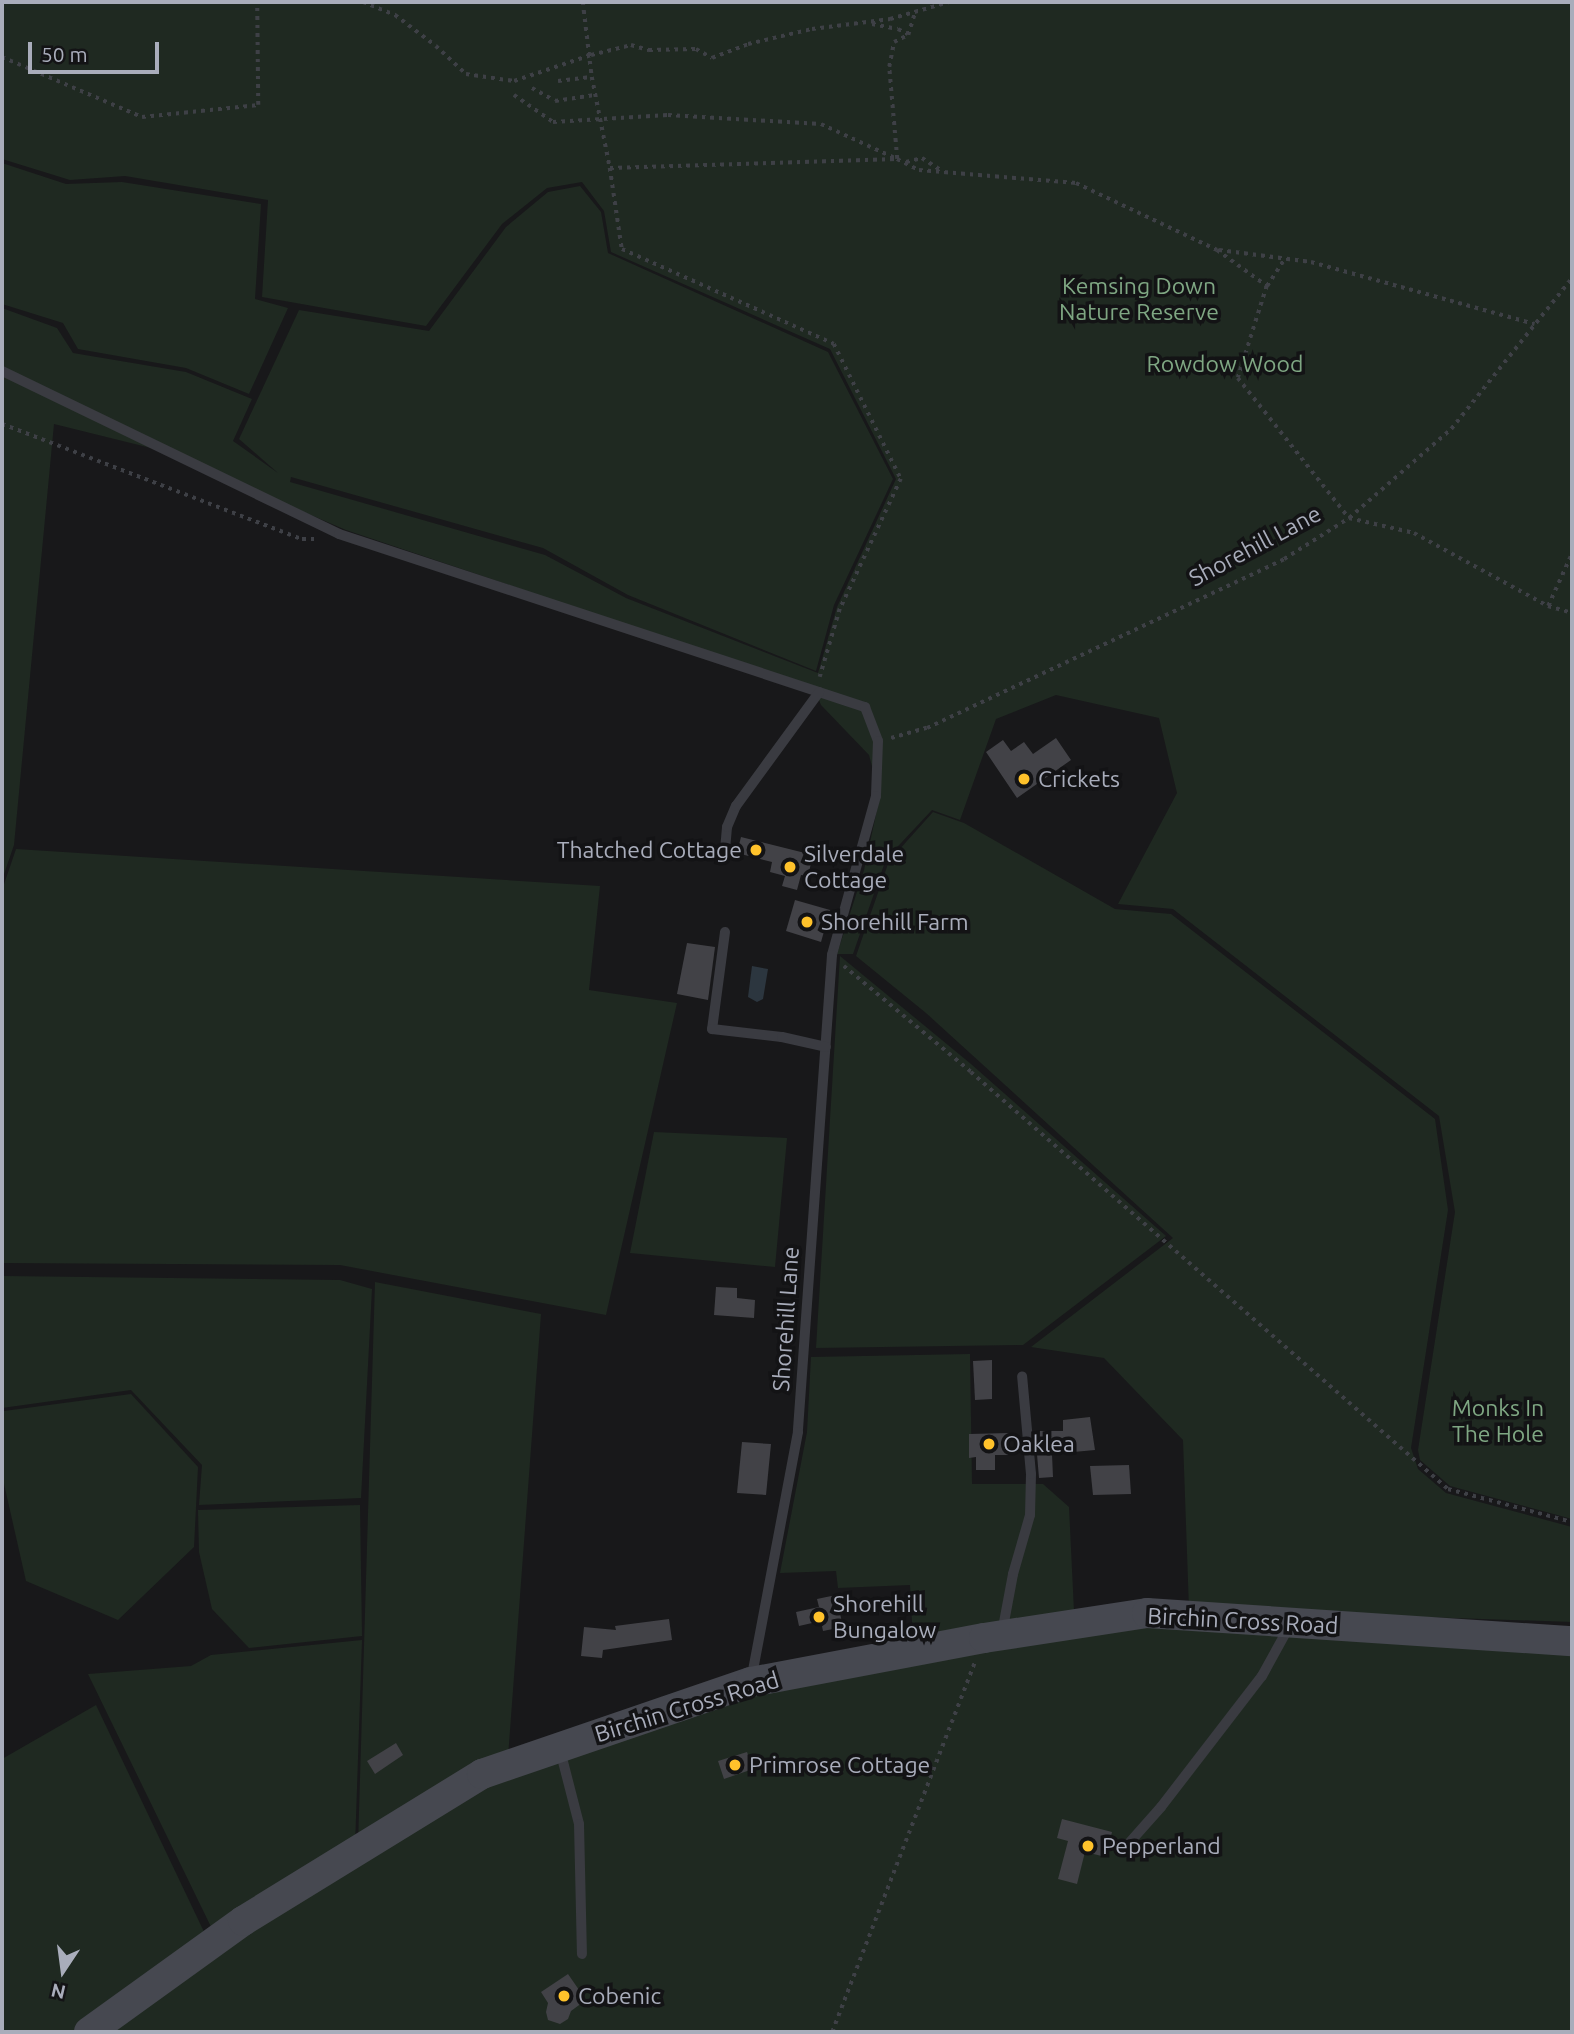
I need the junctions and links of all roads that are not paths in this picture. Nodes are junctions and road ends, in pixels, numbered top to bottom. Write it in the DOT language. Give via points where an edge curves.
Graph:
graph roads {
  1 [pos="2,371"];
  2 [pos="817,692"];
  3 [pos="725,849"];
  4 [pos="726,932"];
  5 [pos="826,1047"];
  6 [pos="1022,1376"];
  7 [pos="1291,1622"];
  8 [pos="993,1637"];
  9 [pos="1572,1641"];
  10 [pos="751,1682"];
  11 [pos="559,1747"];
  12 [pos="1122,1851"];
  13 [pos="582,1954"];
  14 [pos="89,2032"];
  1 -- 2 [label="lane" via="339,534"];
  2 -- 3 [label="lane" via="736,807 727,827"];
  2 -- 5 [label="lane, Shorehill Lane" via="865,707 878,741 876,796 832,955"];
  4 -- 5 [label="lane" via="712,1029"];
  5 -- 10 [label="lane, Shorehill Lane" via="798,1432"];
  6 -- 8 [label="lane" via="1030,1516"];
  7 -- 8 [label="street, Birchin Cross Road" via="1147,1613"];
  7 -- 9 [label="street, Birchin Cross Road"];
  7 -- 12 [label="lane" via="1262,1676"];
  8 -- 10 [label="street, Birchin Cross Road"];
  10 -- 11 [label="street, Birchin Cross Road"];
  11 -- 13 [label="lane" via="579,1824"];
  11 -- 14 [label="street, Birchin Cross Road" via="482,1774 243,1921"];
}
